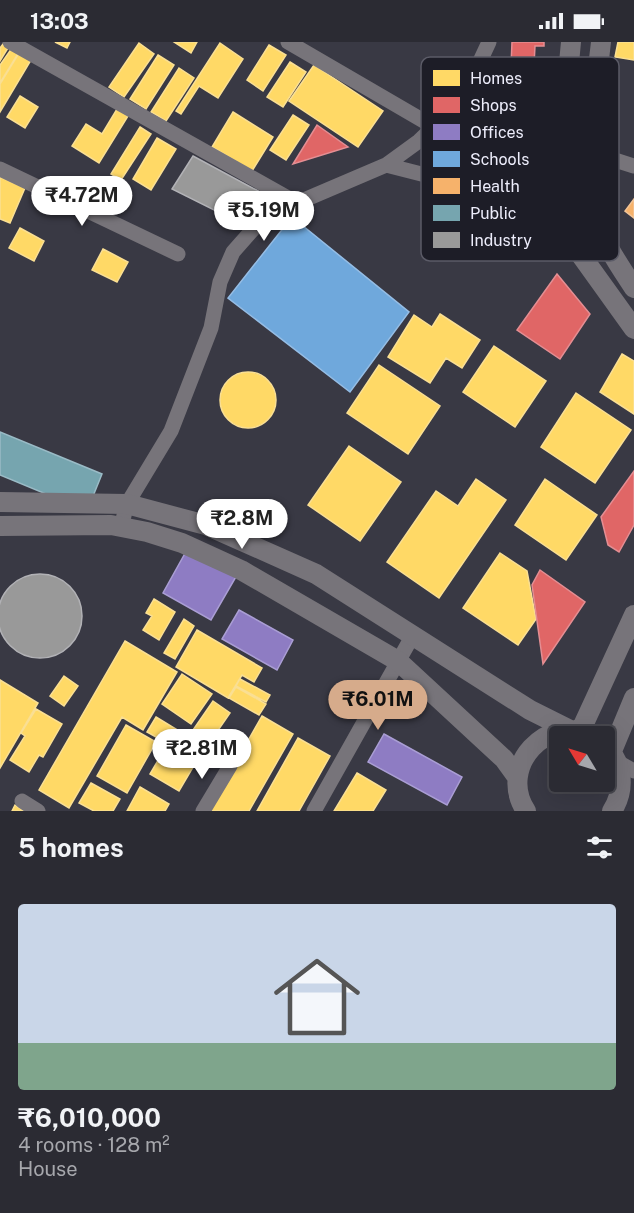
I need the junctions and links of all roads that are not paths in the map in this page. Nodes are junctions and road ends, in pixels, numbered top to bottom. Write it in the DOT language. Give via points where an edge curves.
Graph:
graph roads {
  1 [pos="10,42"];
  2 [pos="288,42"];
  3 [pos="489,42"];
  4 [pos="570,42"];
  5 [pos="601,42"];
  6 [pos="482,57"];
  7 [pos="569,57"];
  8 [pos="600,57"];
  9 [pos="421,119"];
  10 [pos="421,139"];
  11 [pos="619,161"];
  12 [pos="387,165"];
  13 [pos="634,166"];
  14 [pos="0,169"];
  15 [pos="421,174"];
  16 [pos="297,203"];
  17 [pos="178,254"];
  18 [pos="585,261"];
  19 [pos="615,261"];
  20 [pos="634,288"];
  21 [pos="634,329"];
  22 [pos="0,501"];
  23 [pos="127,504"];
  24 [pos="0,526"];
  25 [pos="121,527"];
  26 [pos="634,615"];
  27 [pos="413,635"];
  28 [pos="399,661"];
  29 [pos="634,698"];
  30 [pos="565,726"];
  31 [pos="584,726"];
  32 [pos="549,734"];
  33 [pos="617,757"];
  34 [pos="230,766"];
  35 [pos="518,784"];
  36 [pos="22,801"];
  37 [pos="38,811"];
  38 [pos="203,811"];
  39 [pos="314,811"];
  40 [pos="515,811"];
  41 [pos="526,811"];
  42 [pos="612,811"];
  1 -- 16 [label="street"];
  2 -- 9 [label="street"];
  3 -- 6 [label="street"];
  4 -- 7 [label="street"];
  5 -- 8 [label="street"];
  10 -- 12 [label="street"];
  11 -- 13 [label="street"];
  12 -- 15 [label="street"];
  12 -- 16 [label="street"];
  14 -- 17 [label="street"];
  16 -- 23 [label="street" via="256,226 233,252 220,282 211,328 171,431"];
  18 -- 21 [label="street"];
  19 -- 20 [label="street"];
  22 -- 23 [label="street"];
  23 -- 25 [label="street"];
  23 -- 27 [label="street" via="206,525 273,553 316,574"];
  24 -- 25 [label="street"];
  25 -- 28 [label="street" via="182,543 241,570"];
  26 -- 31 [label="street"];
  27 -- 28 [label="street"];
  27 -- 30 [label="street" via="530,710"];
  28 -- 35 [label="street" via="504,759"];
  28 -- 39 [label="street"];
  29 -- 33 [label="street"];
  32 -- 35 [label="street" via="526,753 520,764"];
  33 -- 42 [label="street" via="621,790"];
  34 -- 38 [label="street"];
  35 -- 40 [label="street"];
  35 -- 41 [label="street"];
  36 -- 37 [label="street"];
}
